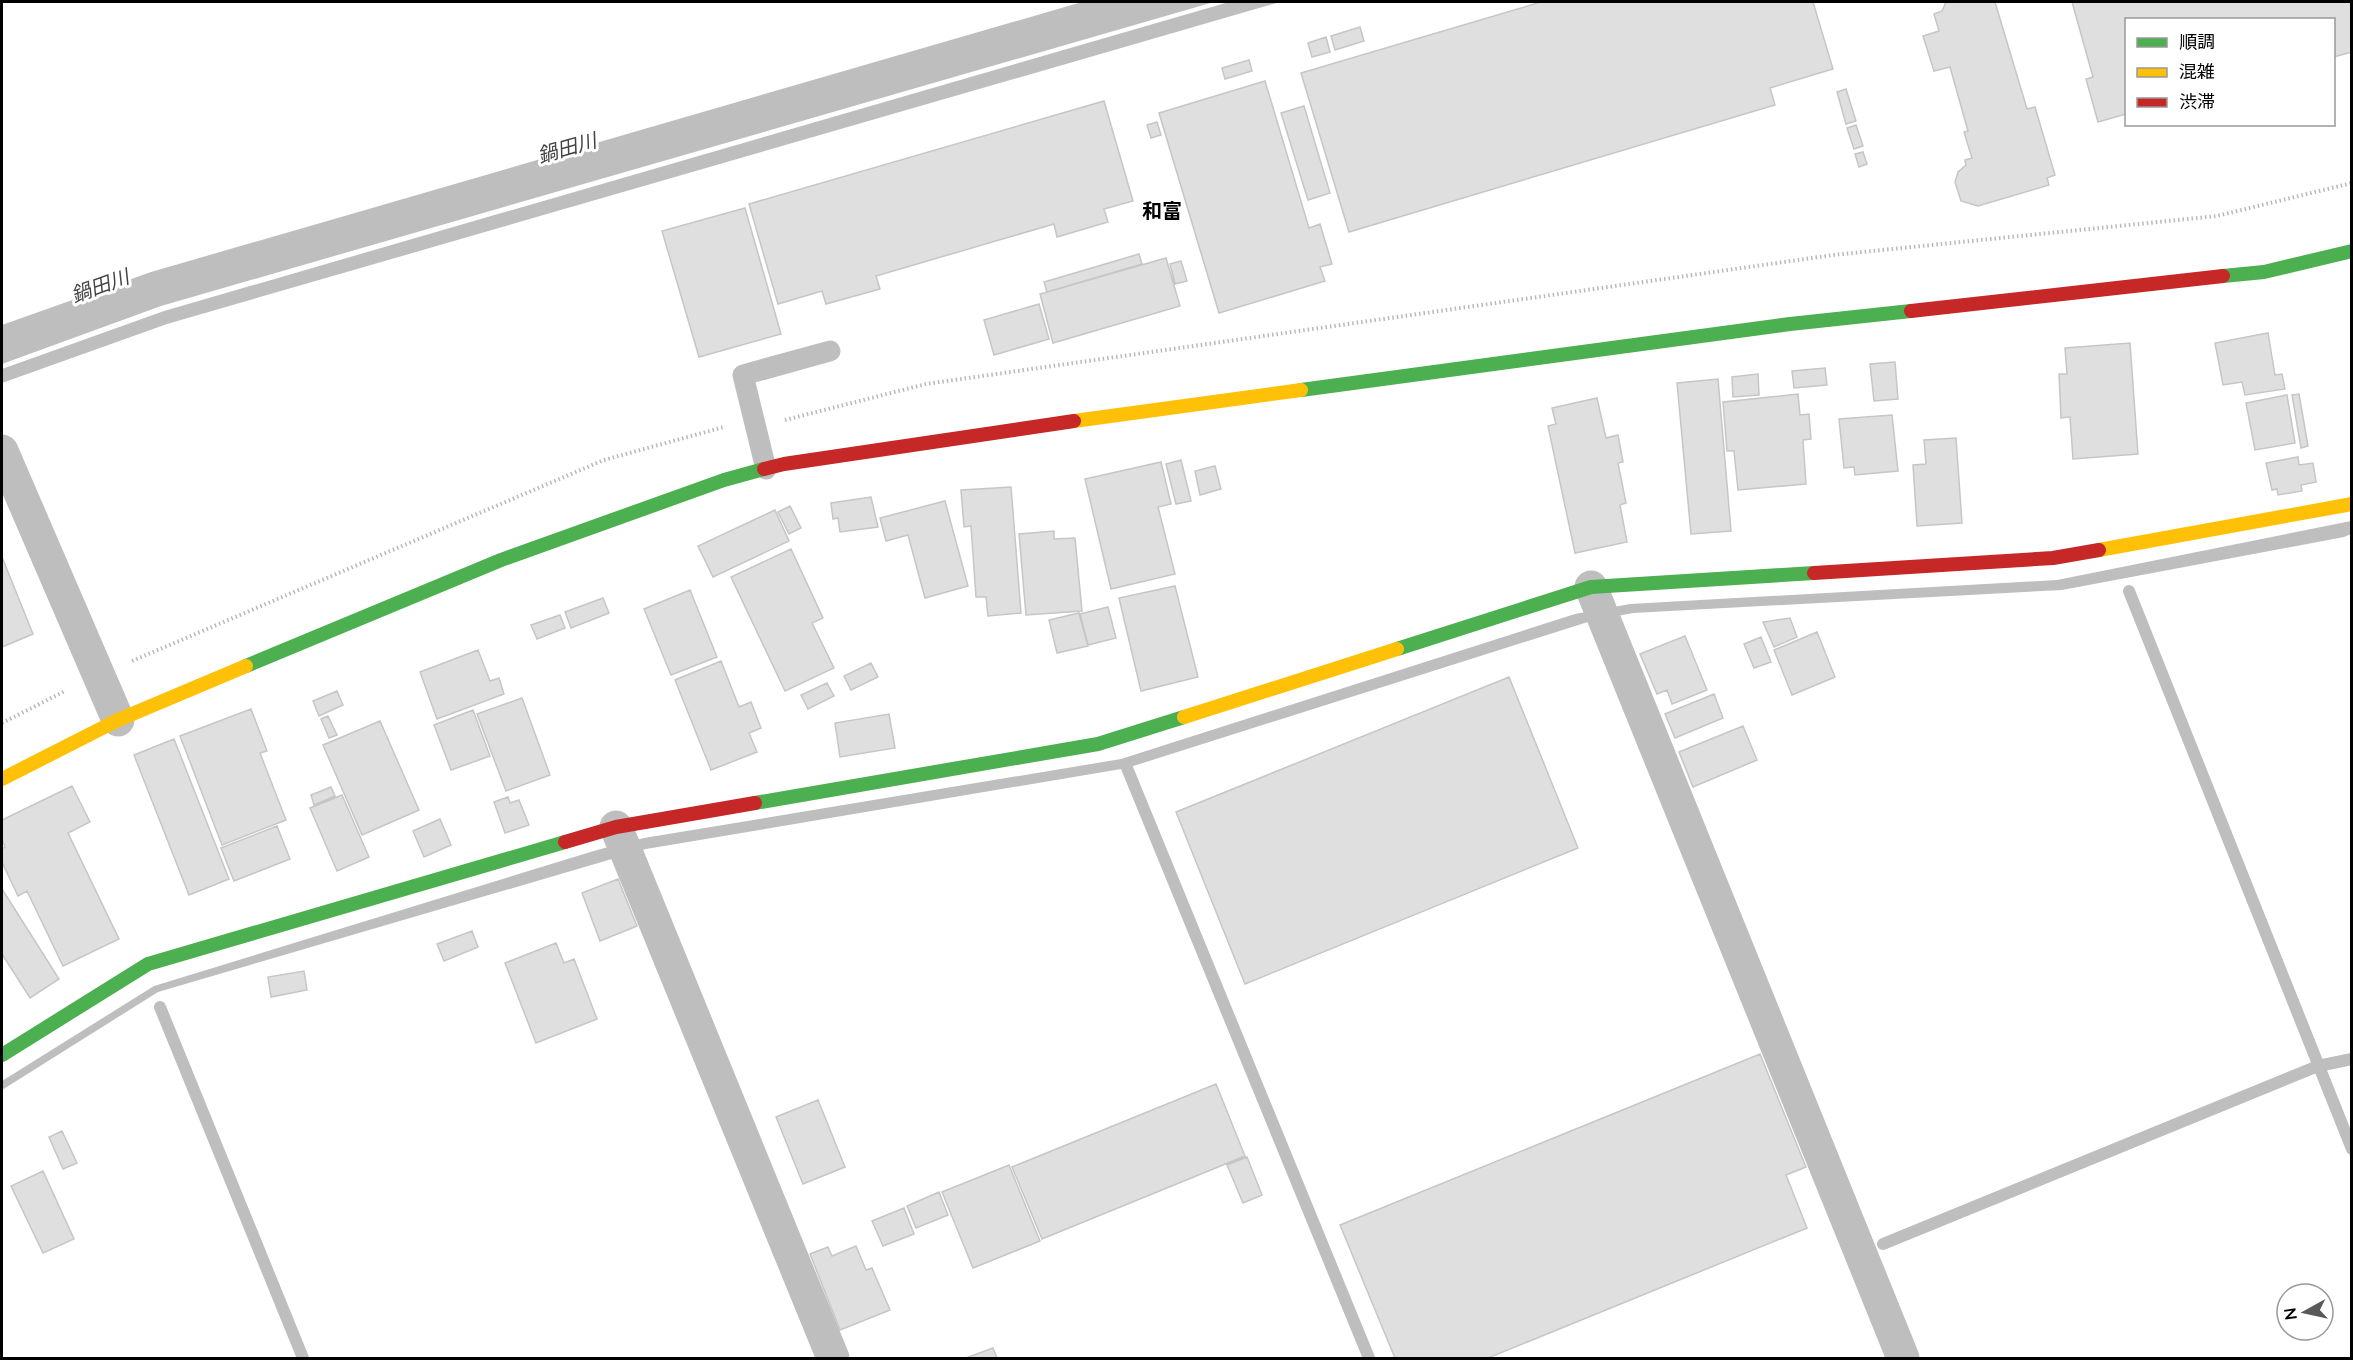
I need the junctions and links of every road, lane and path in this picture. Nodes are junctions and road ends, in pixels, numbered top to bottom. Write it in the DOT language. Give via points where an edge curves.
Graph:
graph roads {
  1 [pos="2352,251"];
  2 [pos="830,351"];
  3 [pos="2,451"];
  4 [pos="765,469"];
  5 [pos="2352,504"];
  6 [pos="1598,605"];
  7 [pos="118,720"];
  8 [pos="2,779"];
  9 [pos="623,842"];
  10 [pos="2,1055"];
  11 [pos="833,1359"];
  12 [pos="1903,1359"];
  1 -- 4 [label="street" via="2264,273 1778,326 1126,414"];
  2 -- 4 [label="lane" via="743,375"];
  3 -- 7 [label="street"];
  4 -- 7 [label="street" via="501,560"];
  5 -- 6 [label="street" via="2053,558"];
  6 -- 9 [label="street" via="1098,744"];
  6 -- 12 [label="street"];
  7 -- 8 [label="street"];
  9 -- 10 [label="street" via="148,964"];
  9 -- 11 [label="street"];
}
